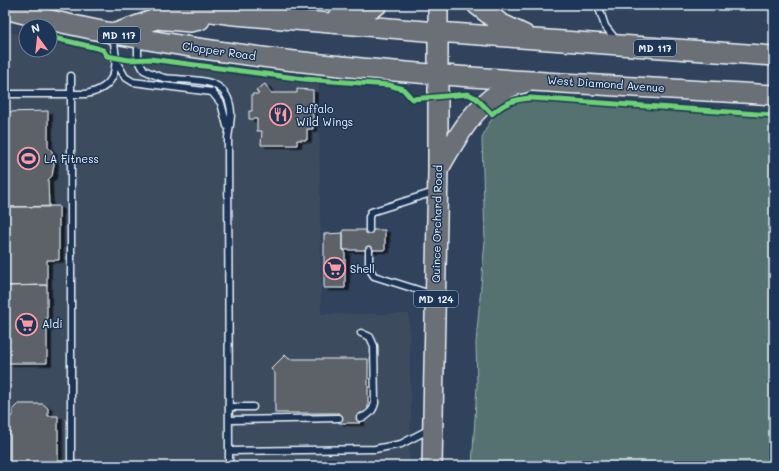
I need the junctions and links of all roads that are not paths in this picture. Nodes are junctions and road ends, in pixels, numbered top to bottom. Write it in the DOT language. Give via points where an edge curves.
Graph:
graph roads {
  1 [pos="157,5"];
  2 [pos="377,5"];
  3 [pos="438,5"];
  4 [pos="477,5"];
  5 [pos="598,5"];
  6 [pos="5,9"];
  7 [pos="235,15"];
  8 [pos="318,21"];
  9 [pos="438,32"];
  10 [pos="113,34"];
  11 [pos="138,39"];
  12 [pos="535,40"];
  13 [pos="624,46"];
  14 [pos="774,56"];
  15 [pos="117,63"];
  16 [pos="437,74"];
  17 [pos="70,76"];
  18 [pos="542,80"];
  19 [pos="5,94"];
  20 [pos="71,94"];
  21 [pos="774,95"];
  22 [pos="228,138"];
  23 [pos="438,170"];
  24 [pos="438,190"];
  25 [pos="369,230"];
  26 [pos="369,250"];
  27 [pos="436,295"];
  28 [pos="361,333"];
  29 [pos="229,407"];
  30 [pos="253,407"];
  31 [pos="339,418"];
  32 [pos="360,418"];
  33 [pos="229,420"];
  34 [pos="433,427"];
  35 [pos="229,451"];
  36 [pos="71,466"];
  37 [pos="229,466"];
  38 [pos="432,466"];
  1 -- 7 [label="main road, MD 117"];
  2 -- 8 [label="main road" via="352,15"];
  3 -- 9 [label="main road, Quince Orchard Road / MD 124"];
  4 -- 12 [label="main road" via="500,23"];
  5 -- 13 [label="lane" via="605,26"];
  6 -- 10 [label="main road, Clopper Road / MD 117"];
  7 -- 8 [label="main road, MD 117"];
  7 -- 10 [label="main road" via="190,22 156,19"];
  8 -- 9 [label="main road, MD 117"];
  9 -- 12 [label="main road, MD 117"];
  9 -- 16 [label="main road, Quince Orchard Road / MD 124"];
  10 -- 11 [label="main road, Clopper Road / MD 117"];
  10 -- 15 [label="lane"];
  11 -- 16 [label="main road, Clopper Road / MD 117" via="235,54"];
  11 -- 22 [label="lane" via="138,59 144,70 164,78 209,82 219,88 227,97 230,107"];
  12 -- 13 [label="main road, MD 117"];
  13 -- 14 [label="main road, MD 117"];
  15 -- 20 [label="lane" via="114,74 102,87 86,94"];
  15 -- 22 [label="lane" via="125,77 133,82 212,92 218,97 224,111"];
  16 -- 18 [label="main road, West Diamond Avenue / MD 117"];
  16 -- 23 [label="main road, Quince Orchard Road / MD 124"];
  17 -- 20 [label="lane"];
  18 -- 21 [label="main road, West Diamond Avenue / MD 117"];
  18 -- 23 [label="main road" via="516,84 489,99 459,134"];
  19 -- 20 [label="lane"];
  20 -- 36 [label="lane"];
  22 -- 29 [label="lane"];
  23 -- 24 [label="main road, Quince Orchard Road / MD 124"];
  24 -- 25 [label="lane" via="371,212 368,217"];
  24 -- 27 [label="main road, Quince Orchard Road / MD 124"];
  26 -- 27 [label="lane" via="369,268 374,276"];
  27 -- 34 [label="main road, Quince Orchard Road / MD 124"];
  28 -- 32 [label="lane" via="370,337 374,346 375,403 371,413"];
  29 -- 30 [label="lane"];
  29 -- 33 [label="lane"];
  31 -- 33 [label="lane"];
  33 -- 35 [label="lane"];
  34 -- 35 [label="lane" via="401,444 375,449"];
  34 -- 38 [label="main road, Quince Orchard Road / MD 124"];
  35 -- 37 [label="lane"];
}
